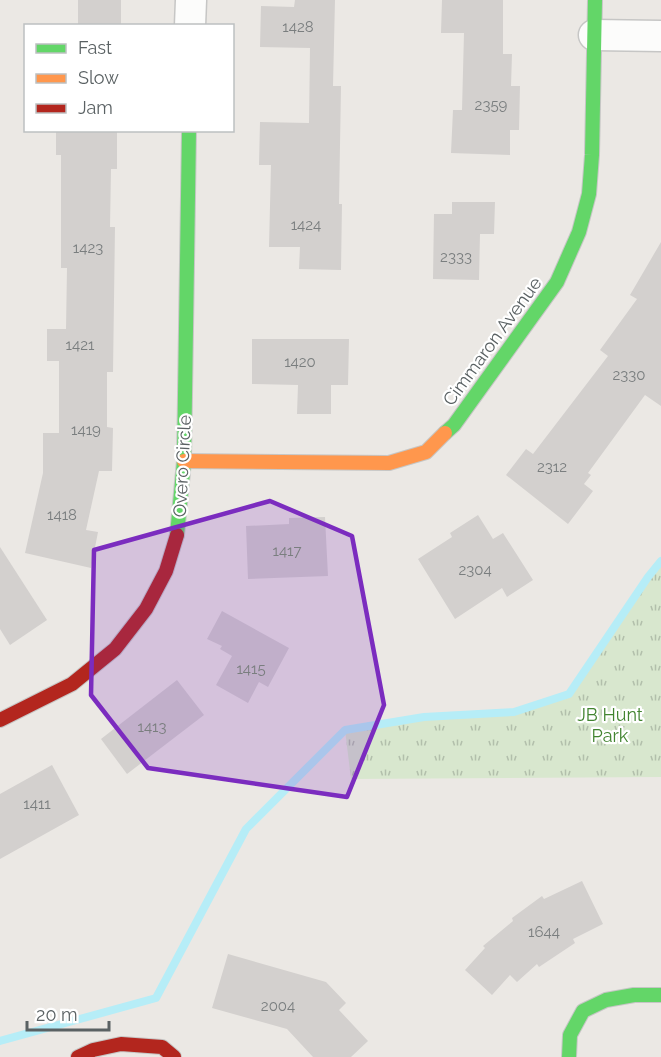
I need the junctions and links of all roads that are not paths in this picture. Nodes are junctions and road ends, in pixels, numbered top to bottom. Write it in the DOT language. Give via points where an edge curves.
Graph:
graph roads {
  1 [pos="191,0"];
  2 [pos="594,0"];
  3 [pos="190,24"];
  4 [pos="594,35"];
  5 [pos="661,36"];
  6 [pos="189,132"];
  7 [pos="184,461"];
  8 [pos="0,720"];
  9 [pos="661,995"];
  10 [pos="78,1057"];
  11 [pos="174,1057"];
  12 [pos="569,1057"];
  1 -- 3 [label="street"];
  2 -- 4 [label="street, Cimmaron Avenue"];
  4 -- 5 [label="street"];
  4 -- 7 [label="street, Cimmaron Avenue" via="592,155 589,194 579,232 556,282 454,425 426,452 389,463"];
  6 -- 7 [label="street, Overo Circle"];
  7 -- 8 [label="street, Overo Circle" via="178,532 166,571 146,609 115,649 72,684"];
  9 -- 12 [label="street" via="606,1000 583,1011 570,1035"];
  10 -- 11 [label="street" via="121,1044 162,1047"];
}
